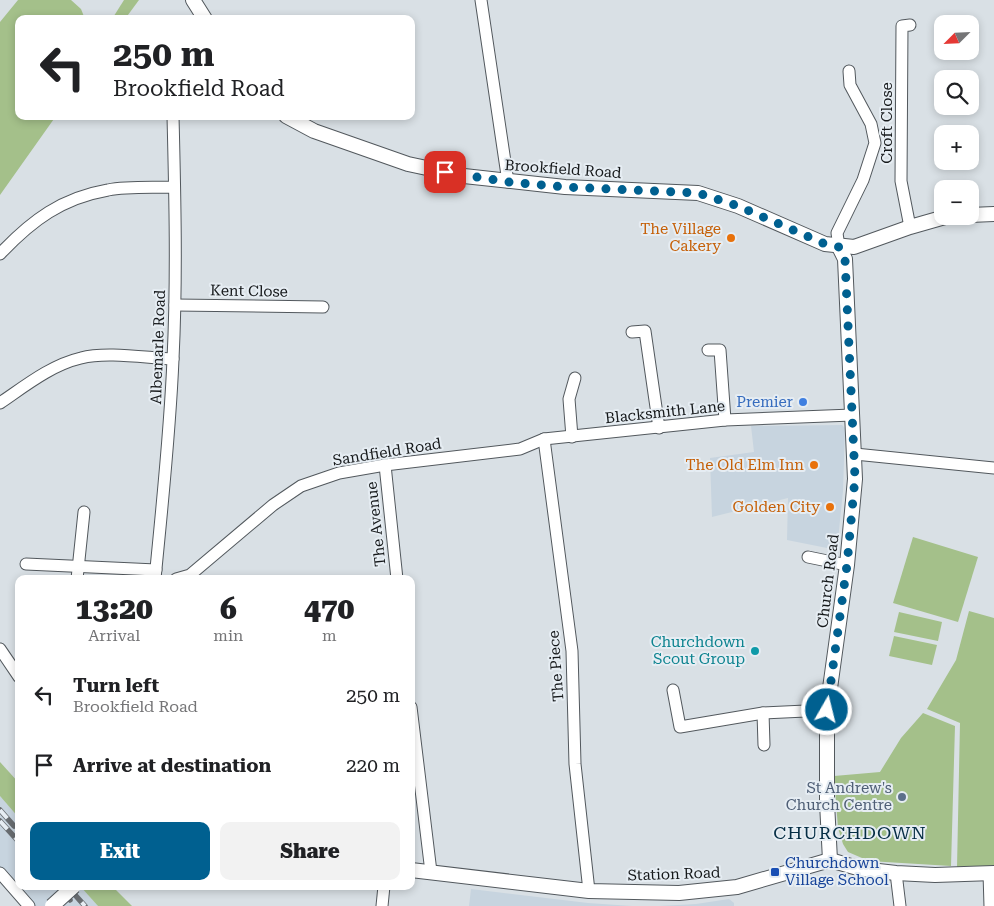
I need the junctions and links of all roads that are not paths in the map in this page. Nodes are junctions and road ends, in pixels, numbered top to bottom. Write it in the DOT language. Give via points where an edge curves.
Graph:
graph roads {
  1 [pos="193,0"];
  2 [pos="481,0"];
  3 [pos="202,15"];
  4 [pos="910,26"];
  5 [pos="850,71"];
  6 [pos="173,120"];
  7 [pos="293,120"];
  8 [pos="508,182"];
  9 [pos="174,188"];
  10 [pos="994,214"];
  11 [pos="979,215"];
  12 [pos="934,220"];
  13 [pos="910,227"];
  14 [pos="839,247"];
  15 [pos="0,254"];
  16 [pos="175,305"];
  17 [pos="323,307"];
  18 [pos="632,332"];
  19 [pos="733,349"];
  20 [pos="173,359"];
  21 [pos="575,378"];
  22 [pos="0,403"];
  23 [pos="852,415"];
  24 [pos="725,420"];
  25 [pos="658,428"];
  26 [pos="572,437"];
  27 [pos="544,439"];
  28 [pos="854,454"];
  29 [pos="384,465"];
  30 [pos="994,468"];
  31 [pos="84,512"];
  32 [pos="808,557"];
  33 [pos="26,564"];
  34 [pos="847,565"];
  35 [pos="78,566"];
  36 [pos="156,574"];
  37 [pos="77,575"];
  38 [pos="190,575"];
  39 [pos="396,575"];
  40 [pos="0,649"];
  41 [pos="15,671"];
  42 [pos="673,690"];
  43 [pos="827,710"];
  44 [pos="763,713"];
  45 [pos="415,738"];
  46 [pos="764,745"];
  47 [pos="830,860"];
  48 [pos="415,870"];
  49 [pos="432,872"];
  50 [pos="0,873"];
  51 [pos="896,873"];
  52 [pos="992,873"];
  53 [pos="70,890"];
  54 [pos="384,890"];
  55 [pos="589,891"];
  56 [pos="29,906"];
  57 [pos="52,906"];
  58 [pos="382,906"];
  59 [pos="900,906"];
  60 [pos="990,906"];
  1 -- 3 [label="street"];
  2 -- 8 [label="street"];
  4 -- 13 [label="street, Croft Close" via="902,26 902,180"];
  5 -- 14 [label="street" via="845,87 871,124 875,143 863,180 837,233"];
  6 -- 9 [label="street, Albemarle Road"];
  7 -- 8 [label="street, Brookfield Road" via="314,131 408,164"];
  8 -- 14 [label="street, Brookfield Road" via="698,193"];
  9 -- 15 [label="street" via="110,189 77,198 46,212"];
  9 -- 16 [label="street, Albemarle Road"];
  10 -- 11 [label="street"];
  12 -- 13 [label="street"];
  13 -- 14 [label="street" via="854,247"];
  14 -- 23 [label="street, Church Road" via="845,259"];
  16 -- 17 [label="street, Kent Close"];
  16 -- 20 [label="street, Albemarle Road"];
  18 -- 25 [label="street" via="650,331"];
  19 -- 24 [label="street" via="714,350"];
  20 -- 22 [label="street" via="106,355 81,357 50,371"];
  20 -- 36 [label="street, Albemarle Road"];
  21 -- 26 [label="street" via="569,399"];
  23 -- 24 [label="street, Blacksmith Lane"];
  23 -- 28 [label="street, Church Road"];
  24 -- 25 [label="street, Blacksmith Lane"];
  25 -- 26 [label="street, Blacksmith Lane"];
  26 -- 27 [label="street, Blacksmith Lane"];
  27 -- 29 [label="street, Sandfield Road" via="520,449"];
  27 -- 55 [label="street, The Piece" via="572,651 575,764"];
  28 -- 30 [label="street"];
  28 -- 34 [label="street, Church Road" via="855,478"];
  29 -- 38 [label="street, Sandfield Road" via="339,473 300,486"];
  29 -- 39 [label="street, The Avenue"];
  31 -- 35 [label="street"];
  32 -- 34 [label="street"];
  33 -- 35 [label="street"];
  34 -- 43 [label="street, Church Road"];
  35 -- 36 [label="street"];
  35 -- 37 [label="street"];
  40 -- 41 [label="street"];
  42 -- 44 [label="street" via="680,727"];
  43 -- 44 [label="street"];
  43 -- 47 [label="street, Church Road"];
  44 -- 46 [label="street"];
  45 -- 49 [label="street"];
  47 -- 51 [label="street" via="862,869"];
  47 -- 55 [label="street, Station Road" via="737,887 679,893"];
  48 -- 49 [label="street, Station Road"];
  49 -- 55 [label="street, Station Road"];
  50 -- 56 [label="street"];
  51 -- 52 [label="street"];
  51 -- 59 [label="street"];
  52 -- 60 [label="street"];
  53 -- 57 [label="street, bridge"];
  54 -- 58 [label="street"];
}
